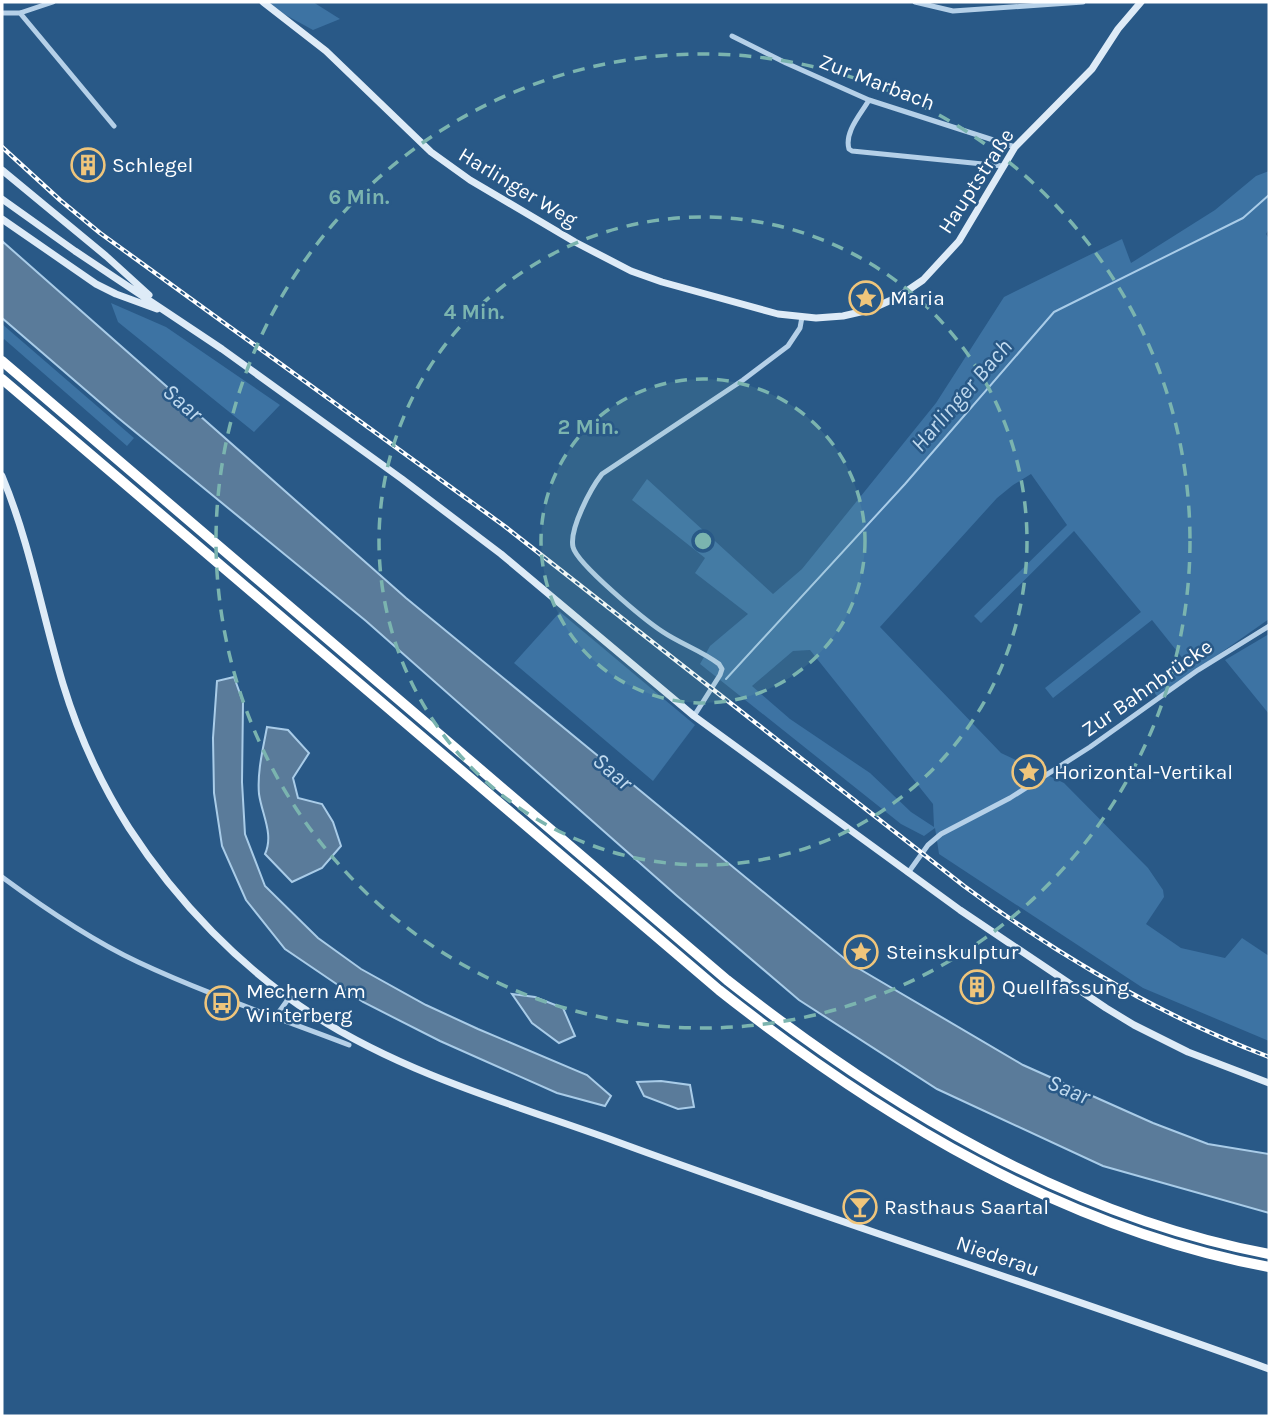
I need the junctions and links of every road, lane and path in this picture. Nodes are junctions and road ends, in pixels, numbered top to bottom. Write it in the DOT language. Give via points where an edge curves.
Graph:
graph roads {
  1 [pos="53,2"];
  2 [pos="264,2"];
  3 [pos="915,2"];
  4 [pos="1083,2"];
  5 [pos="1142,2"];
  6 [pos="1049,3"];
  7 [pos="2,13"];
  8 [pos="20,13"];
  9 [pos="732,36"];
  10 [pos="869,100"];
  11 [pos="114,126"];
  12 [pos="1015,147"];
  13 [pos="1003,166"];
  14 [pos="2,170"];
  15 [pos="2,199"];
  16 [pos="2,219"];
  17 [pos="170,314"];
  18 [pos="802,317"];
  19 [pos="2,361"];
  20 [pos="2,379"];
  21 [pos="2,477"];
  22 [pos="1269,626"];
  23 [pos="694,716"];
  24 [pos="908,873"];
  25 [pos="2,877"];
  26 [pos="289,998"];
  27 [pos="276,1016"];
  28 [pos="349,1045"];
  29 [pos="1269,1083"];
  30 [pos="1269,1254"];
  31 [pos="1269,1267"];
  32 [pos="1269,1369"];
  1 -- 8 [label="street"];
  2 -- 18 [label="main road, Harlinger Weg" via="326,51 431,152 575,242 662,282 746,307"];
  3 -- 6 [label="street" via="953,11"];
  4 -- 6 [label="street"];
  5 -- 12 [label="main road, Hauptstraße" via="1093,69"];
  7 -- 8 [label="street"];
  8 -- 11 [label="street"];
  9 -- 10 [label="street, Zur Marbach"];
  10 -- 12 [label="street, Zur Marbach"];
  10 -- 13 [label="street" via="848,135 852,151"];
  12 -- 13 [label="main road, Hauptstraße"];
  13 -- 18 [label="main road, Hauptstraße" via="959,242 923,281 869,310"];
  14 -- 17 [label="main road"];
  15 -- 17 [label="main road"];
  16 -- 17 [label="main road" via="96,284"];
  17 -- 23 [label="main road" via="462,523"];
  18 -- 23 [label="street" via="789,346 602,474 588,494 574,535 573,548 592,573 663,632 719,664 720,675"];
  19 -- 30 [label="highway" via="673,935 830,1058 971,1144 1050,1183 1206,1240"];
  20 -- 31 [label="highway" via="738,1006 822,1069 965,1156 1045,1195 1127,1229 1203,1253"];
  21 -- 26 [label="main road, Niederau" via="25,537 64,687 120,813 182,899 246,963"];
  22 -- 24 [label="street, Zur Bahnbrücke" via="1010,798 942,834"];
  23 -- 24 [label="main road"];
  24 -- 29 [label="main road" via="1106,1008 1188,1052"];
  25 -- 27 [label="street" via="136,961"];
  26 -- 27 [label="street"];
  26 -- 32 [label="main road, Niederau" via="392,1058 716,1178"];
  27 -- 28 [label="street"];
}
